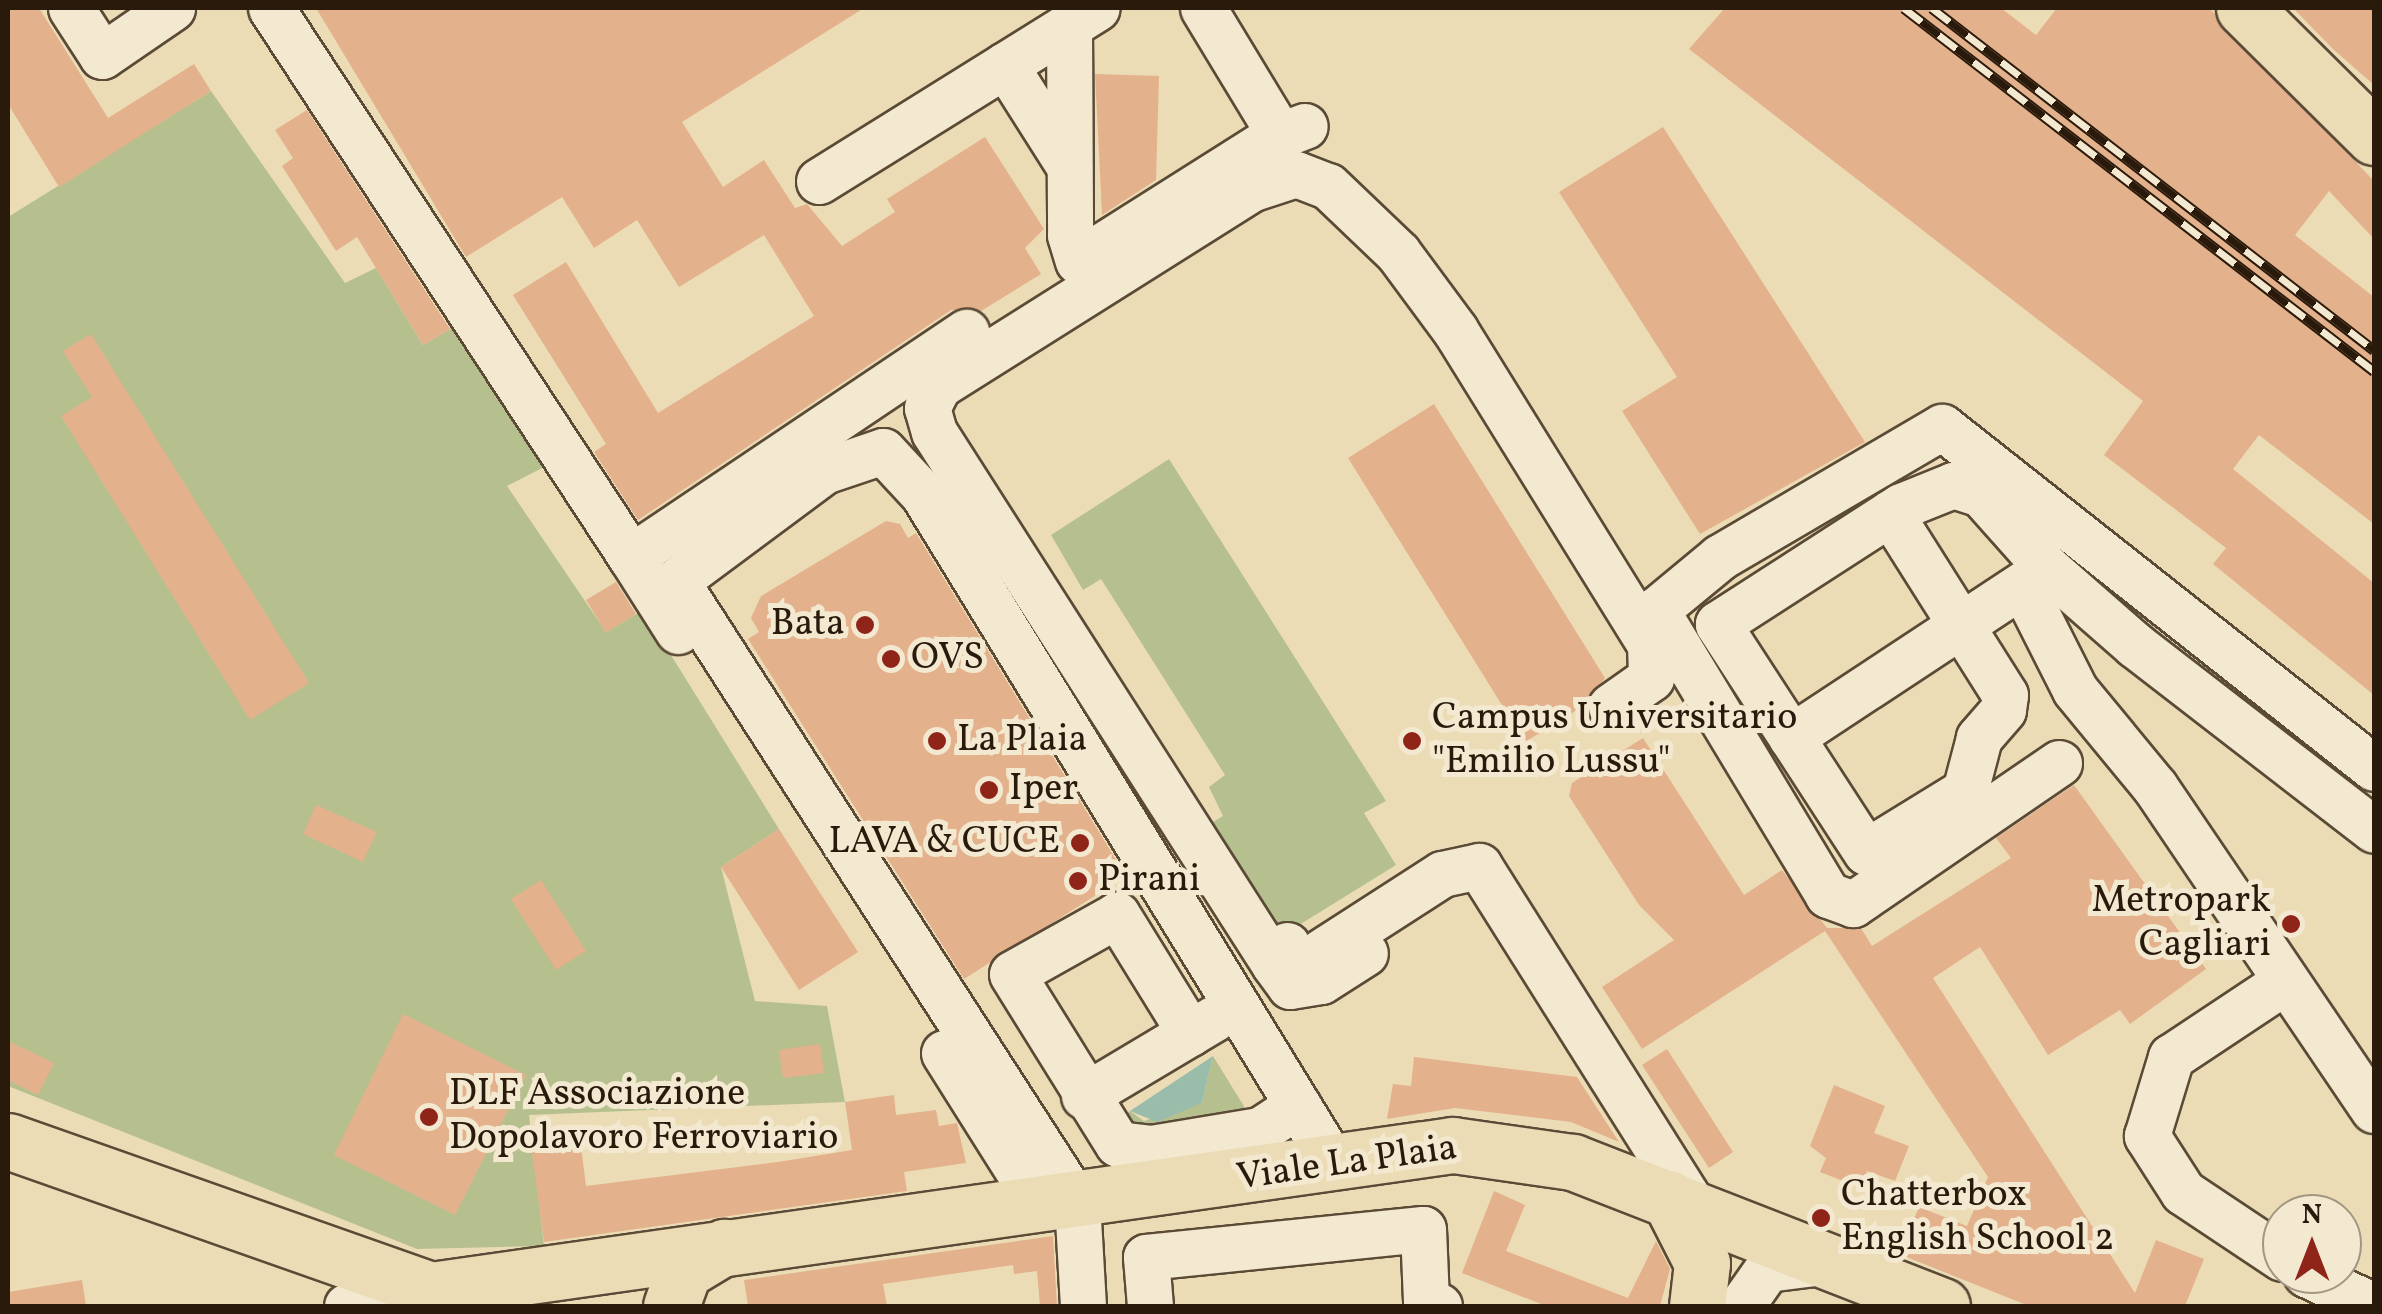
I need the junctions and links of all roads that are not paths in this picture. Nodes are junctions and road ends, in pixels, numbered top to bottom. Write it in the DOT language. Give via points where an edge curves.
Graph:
graph roads {
  1 [pos="71,8"];
  2 [pos="271,8"];
  3 [pos="1203,8"];
  4 [pos="2244,8"];
  5 [pos="175,9"];
  6 [pos="1083,16"];
  7 [pos="1005,65"];
  8 [pos="2374,138"];
  9 [pos="1069,166"];
  10 [pos="819,181"];
  11 [pos="1078,261"];
  12 [pos="1177,268"];
  13 [pos="1072,317"];
  14 [pos="1006,502"];
  15 [pos="1890,513"];
  16 [pos="631,557"];
  17 [pos="2035,577"];
  18 [pos="1962,626"];
  19 [pos="1611,706"];
  20 [pos="1792,737"];
  21 [pos="2059,764"];
  22 [pos="2374,768"];
  23 [pos="2374,830"];
  24 [pos="1484,870"];
  25 [pos="1321,952"];
  26 [pos="2284,982"];
  27 [pos="1236,1005"];
  28 [pos="1040,1022"];
  29 [pos="1190,1032"];
  30 [pos="983,1056"];
  31 [pos="1615,1087"];
  32 [pos="1084,1096"];
  33 [pos="1298,1105"];
  34 [pos="2374,1110"];
  35 [pos="8,1141"];
  36 [pos="1334,1163"];
  37 [pos="1663,1196"];
  38 [pos="1059,1205"];
  39 [pos="2262,1245"];
  40 [pos="1832,1262"];
  41 [pos="697,1280"];
  42 [pos="617,1286"];
  43 [pos="2348,1294"];
  44 [pos="456,1298"];
  45 [pos="1430,1305"];
  46 [pos="348,1306"];
  47 [pos="1083,1306"];
  48 [pos="1150,1306"];
  49 [pos="1697,1306"];
  50 [pos="1740,1306"];
  51 [pos="1942,1306"];
  52 [pos="2374,1306"];
  1 -- 5 [label="street" via="102,56"];
  2 -- 16 [label="street"];
  3 -- 11 [label="street" via="1292,131"];
  4 -- 8 [label="main road"];
  6 -- 7 [label="street"];
  6 -- 9 [label="street"];
  7 -- 9 [label="street"];
  7 -- 10 [label="street"];
  9 -- 11 [label="street"];
  11 -- 16 [label="street" via="830,417"];
  12 -- 13 [label="street"];
  13 -- 14 [label="street" via="958,403 962,424"];
  13 -- 19 [label="street" via="1253,188 1296,174 1328,186 1398,253 1454,330 1650,644 1651,678"];
  13 -- 24 [label="street" via="938,386 928,397 930,419 1290,986 1322,981"];
  15 -- 17 [label="street" via="1953,485 1980,494"];
  15 -- 18 [label="street"];
  15 -- 20 [label="street" via="1718,624"];
  16 -- 38 [label="street"];
  17 -- 18 [label="street"];
  17 -- 23 [label="street"];
  17 -- 26 [label="street" via="2075,690 2119,737"];
  18 -- 20 [label="street"];
  18 -- 20 [label="street" via="2005,694 2003,710 1979,738 1966,791 1866,852"];
  21 -- 22 [label="street" via="1854,904 1828,895 1656,610 1720,557 1942,428"];
  24 -- 25 [label="street" via="1442,874"];
  24 -- 31 [label="street"];
  26 -- 34 [label="street"];
  26 -- 39 [label="street" via="2171,1056 2146,1136 2183,1192"];
  27 -- 29 [label="street"];
  27 -- 30 [label="street" via="923,494 883,452 824,471 676,581"];
  27 -- 33 [label="street"];
  28 -- 29 [label="street" via="1012,974 1117,915"];
  28 -- 30 [label="street"];
  28 -- 32 [label="street"];
  29 -- 32 [label="street"];
  30 -- 38 [label="street"];
  31 -- 37 [label="street"];
  31 -- 37 [label="street" via="1628,1135"];
  32 -- 33 [label="street" via="1118,1144 1152,1148 1260,1130"];
  33 -- 36 [label="street"];
  35 -- 44 [label="main road"];
  36 -- 37 [label="main road, Viale La Plaia" via="1453,1146 1508,1147"];
  36 -- 38 [label="main road, Viale La Plaia"];
  37 -- 40 [label="main road, Viale La Plaia"];
  37 -- 49 [label="main road" via="1702,1263"];
  38 -- 41 [label="main road, Viale La Plaia"];
  38 -- 47 [label="street"];
  40 -- 50 [label="street" via="1767,1269"];
  40 -- 51 [label="main road, Viale La Plaia"];
  41 -- 42 [label="main road, Viale La Plaia"];
  42 -- 44 [label="main road, Viale La Plaia"];
  43 -- 52 [label="street"];
  44 -- 46 [label="street"];
  45 -- 48 [label="street" via="1423,1229 1146,1257"];
}
